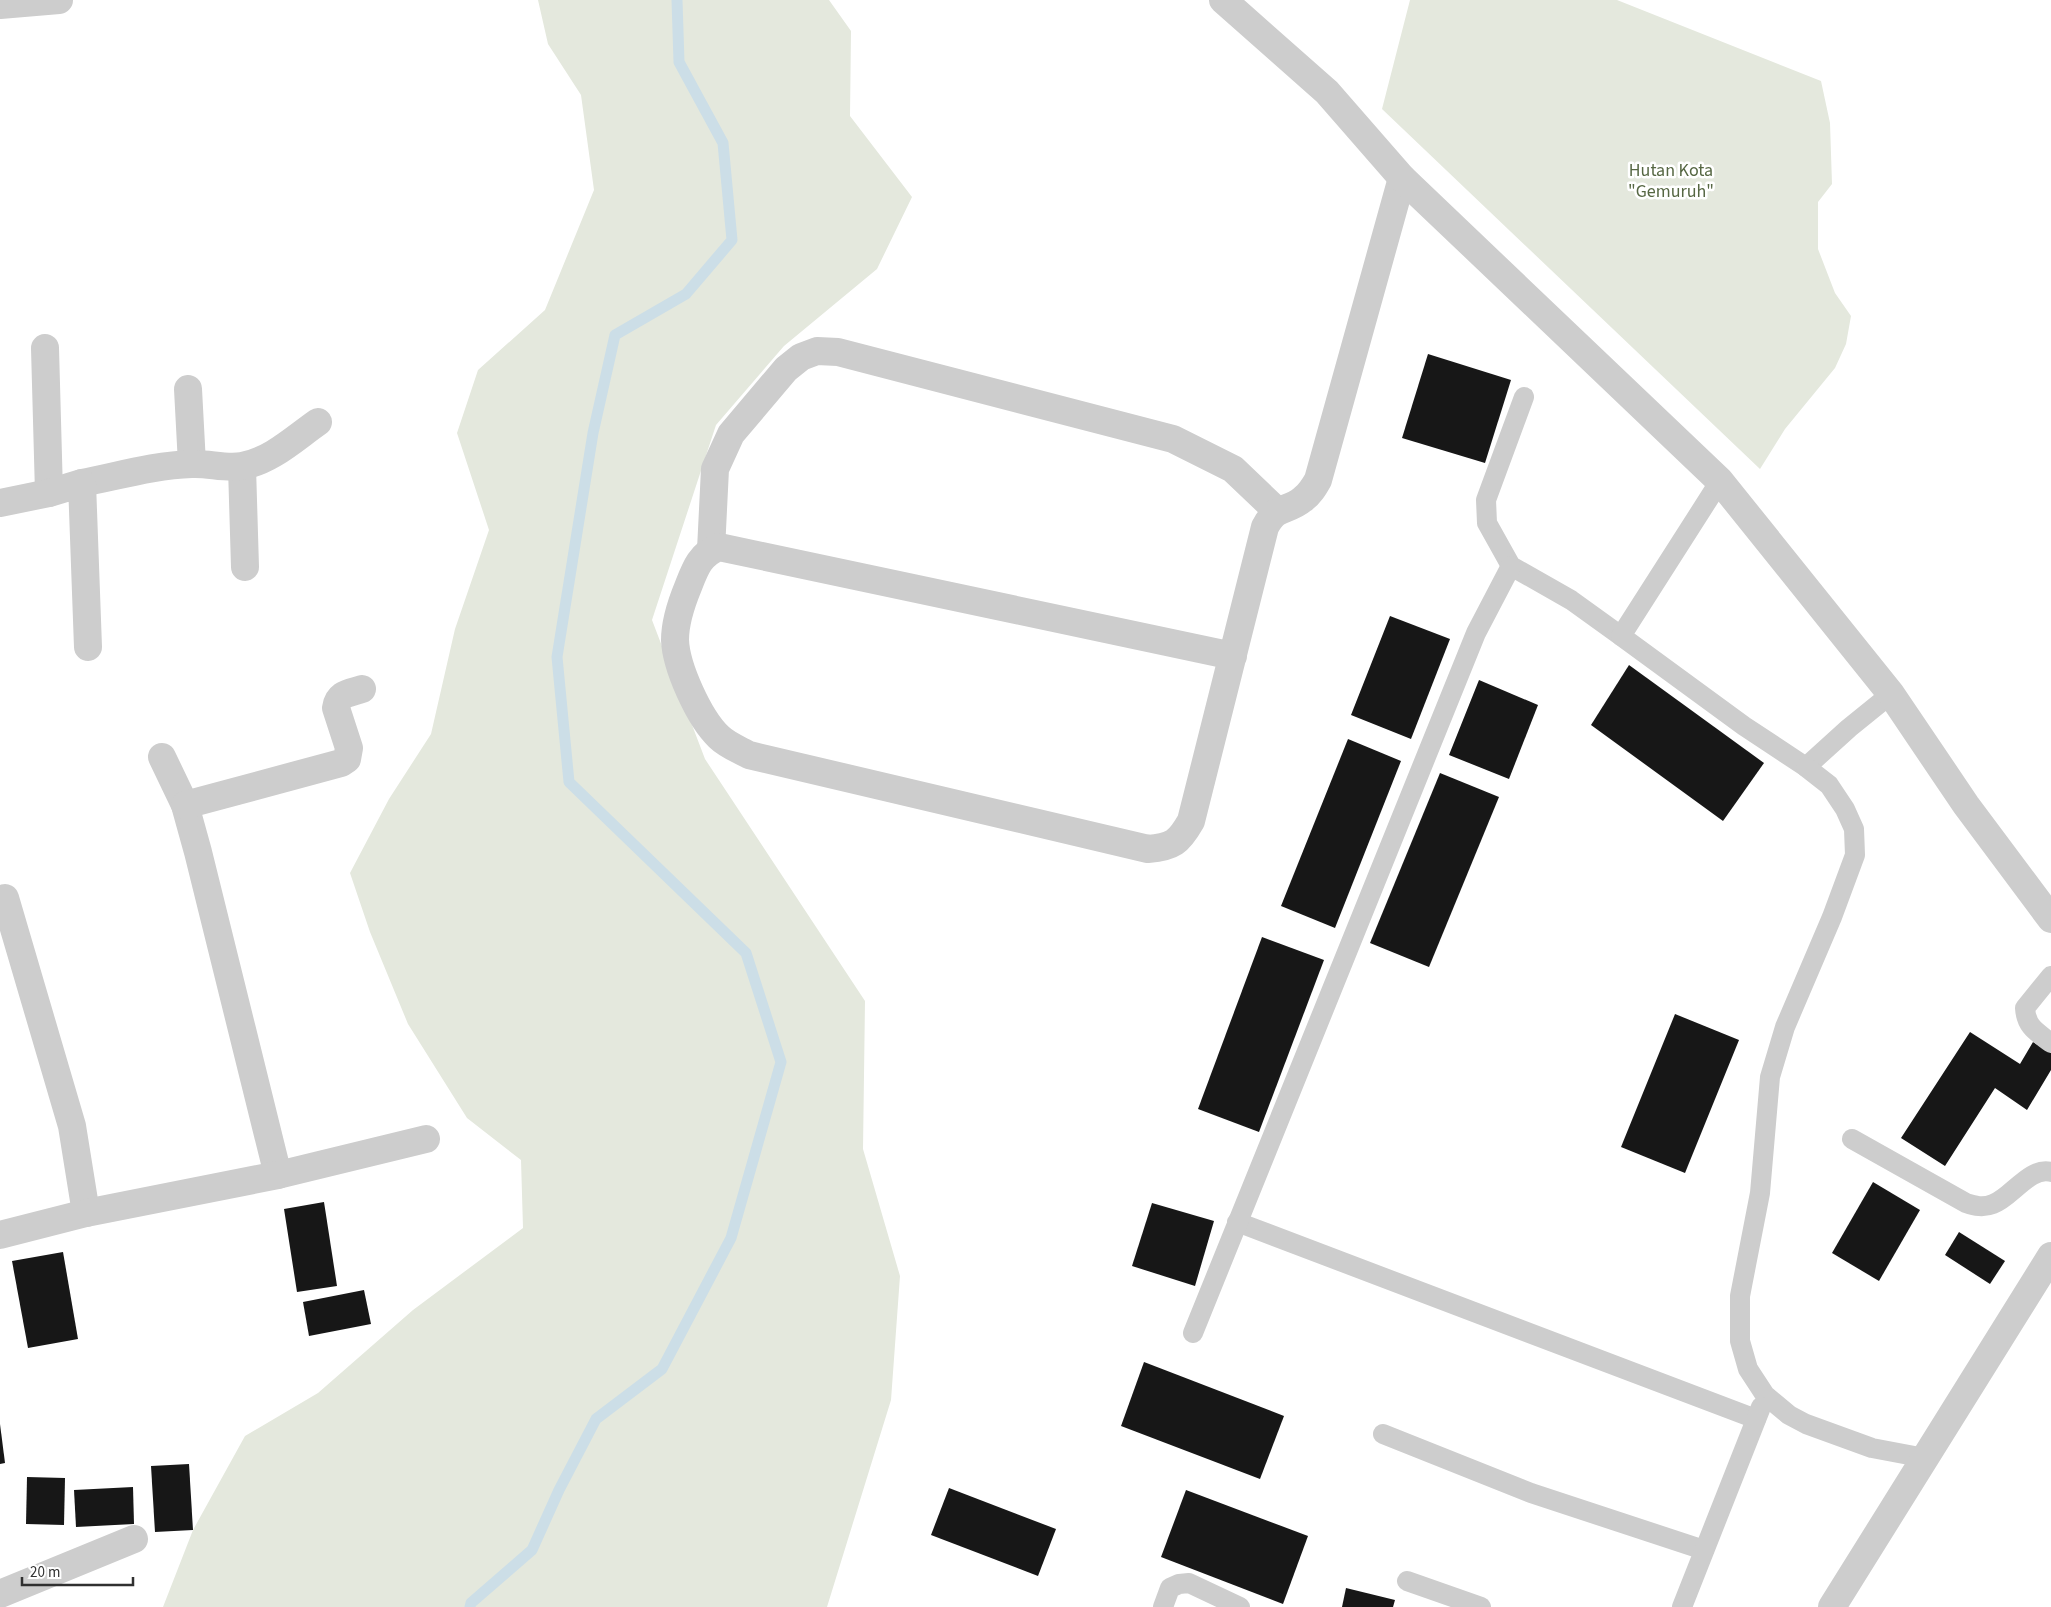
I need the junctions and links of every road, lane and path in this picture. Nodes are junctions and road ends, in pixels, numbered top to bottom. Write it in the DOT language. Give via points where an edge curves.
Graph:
graph roads {
  1 [pos="59,0"];
  2 [pos="1224,0"];
  3 [pos="0,5"];
  4 [pos="1402,178"];
  5 [pos="45,348"];
  6 [pos="188,389"];
  7 [pos="1524,397"];
  8 [pos="318,422"];
  9 [pos="192,464"];
  10 [pos="242,467"];
  11 [pos="1720,481"];
  12 [pos="82,483"];
  13 [pos="49,493"];
  14 [pos="0,503"];
  15 [pos="1277,511"];
  16 [pos="711,550"];
  17 [pos="1511,566"];
  18 [pos="245,567"];
  19 [pos="1621,636"];
  20 [pos="88,647"];
  21 [pos="1233,656"];
  22 [pos="362,689"];
  23 [pos="1891,694"];
  24 [pos="162,757"];
  25 [pos="1806,767"];
  26 [pos="185,805"];
  27 [pos="5,898"];
  28 [pos="2051,919"];
  29 [pos="2051,976"];
  30 [pos="2051,1043"];
  31 [pos="426,1139"];
  32 [pos="1852,1139"];
  33 [pos="2050,1169"];
  34 [pos="278,1175"];
  35 [pos="86,1213"];
  36 [pos="1237,1222"];
  37 [pos="0,1235"];
  38 [pos="2051,1256"];
  39 [pos="1193,1333"];
  40 [pos="1765,1395"];
  41 [pos="1756,1419"];
  42 [pos="1383,1434"];
  43 [pos="1925,1458"];
  44 [pos="134,1539"];
  45 [pos="1704,1550"];
  46 [pos="1407,1581"];
  47 [pos="0,1594"];
  48 [pos="1162,1607"];
  49 [pos="1240,1607"];
  50 [pos="1481,1607"];
  51 [pos="1682,1607"];
  52 [pos="1832,1607"];
  1 -- 3 [label="street"];
  2 -- 4 [label="street" via="1326,92"];
  4 -- 11 [label="street"];
  4 -- 15 [label="street" via="1318,480 1304,499"];
  5 -- 13 [label="street"];
  6 -- 9 [label="street"];
  7 -- 17 [label="lane" via="1486,500 1487,524"];
  8 -- 10 [label="street" via="283,448"];
  9 -- 10 [label="street"];
  9 -- 12 [label="street"];
  10 -- 18 [label="street"];
  11 -- 19 [label="lane"];
  11 -- 23 [label="street"];
  12 -- 13 [label="street"];
  12 -- 20 [label="street"];
  13 -- 14 [label="street"];
  15 -- 16 [label="street" via="1233,469 1173,439 838,352 817,351 801,357 786,369 731,434 715,469"];
  15 -- 21 [label="street" via="1265,527"];
  16 -- 21 [label="street" via="720,547"];
  16 -- 21 [label="street" via="700,559 694,570 678,617 675,641 694,702 719,738 749,755 1148,849 1176,843 1190,821"];
  17 -- 19 [label="lane" via="1571,600"];
  17 -- 36 [label="lane" via="1476,633"];
  19 -- 25 [label="lane"];
  22 -- 26 [label="street" via="337,701 336,708 349,748 347,759 341,763"];
  23 -- 25 [label="lane"];
  23 -- 28 [label="street" via="1966,805"];
  24 -- 26 [label="street"];
  25 -- 40 [label="lane" via="1829,786 1845,809 1854,829 1855,855 1785,1027 1770,1077 1760,1194 1740,1296 1740,1340 1748,1369"];
  26 -- 34 [label="street"];
  27 -- 35 [label="street" via="72,1126"];
  29 -- 30 [label="lane" via="2025,1008 2030,1027"];
  31 -- 34 [label="street"];
  32 -- 33 [label="lane" via="1979,1207 1994,1204 2035,1174"];
  34 -- 35 [label="street"];
  35 -- 37 [label="street"];
  36 -- 39 [label="lane"];
  36 -- 41 [label="lane"];
  38 -- 43 [label="street"];
  40 -- 41 [label="lane"];
  40 -- 43 [label="lane" via="1806,1424 1872,1448"];
  41 -- 45 [label="lane"];
  42 -- 45 [label="lane" via="1531,1493"];
  43 -- 52 [label="street"];
  44 -- 47 [label="street"];
  45 -- 51 [label="lane"];
  46 -- 50 [label="lane"];
  48 -- 49 [label="lane" via="1170,1588 1189,1583"];
}
